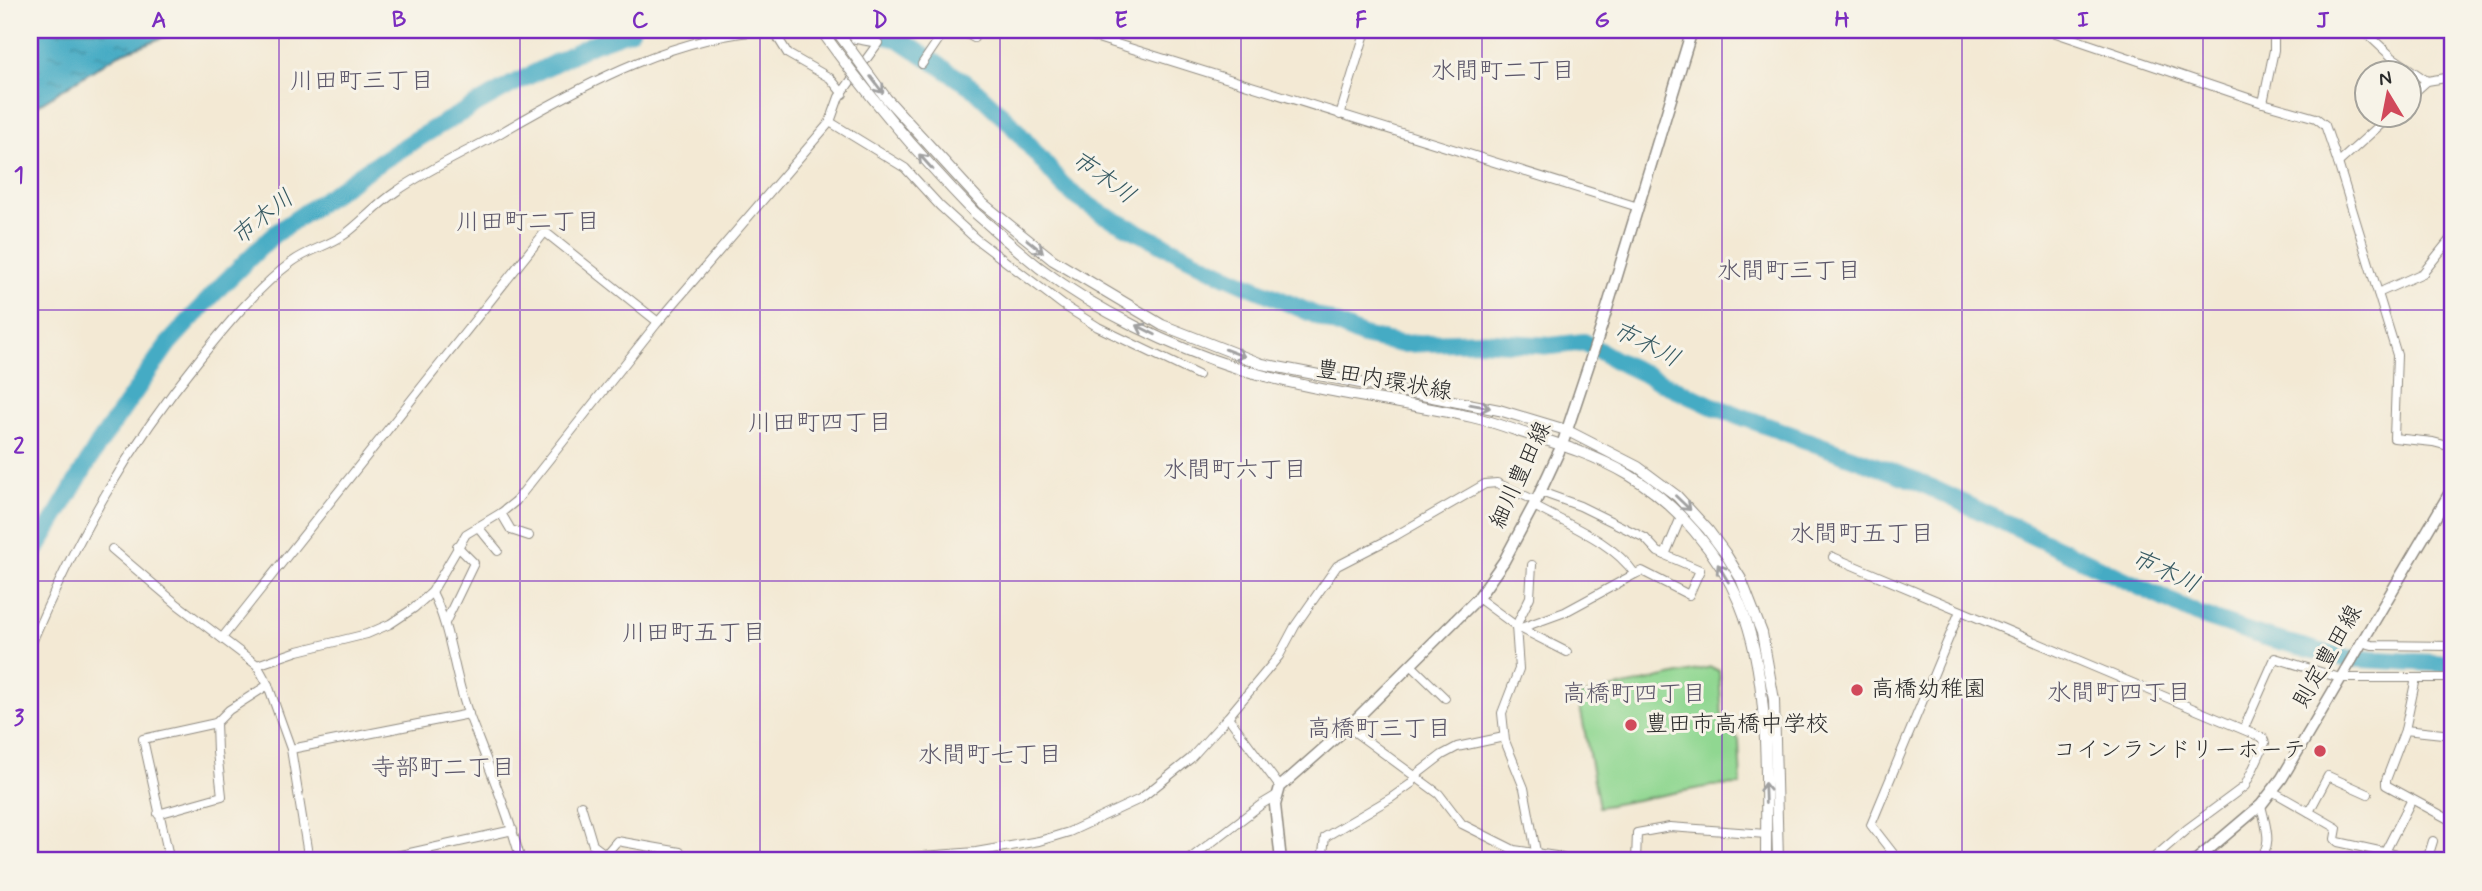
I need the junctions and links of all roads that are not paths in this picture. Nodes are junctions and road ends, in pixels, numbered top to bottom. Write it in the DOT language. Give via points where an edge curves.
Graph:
graph roads {
  1 [pos="773,30"];
  2 [pos="782,30"];
  3 [pos="807,30"];
  4 [pos="821,30"];
  5 [pos="836,30"];
  6 [pos="945,30"];
  7 [pos="960,30"];
  8 [pos="1072,30"];
  9 [pos="1366,30"];
  10 [pos="1692,30"];
  11 [pos="2274,30"];
  12 [pos="2362,30"];
  13 [pos="2053,31"];
  14 [pos="974,38"];
  15 [pos="922,64"];
  16 [pos="2452,77"];
  17 [pos="2427,81"];
  18 [pos="2422,86"];
  19 [pos="844,94"];
  20 [pos="2263,103"];
  21 [pos="1340,115"];
  22 [pos="830,122"];
  23 [pos="2375,130"];
  24 [pos="2339,163"];
  25 [pos="1638,207"];
  26 [pos="2452,237"];
  27 [pos="2378,293"];
  28 [pos="658,322"];
  29 [pos="1198,375"];
  30 [pos="1566,430"];
  31 [pos="1562,445"];
  32 [pos="2452,447"];
  33 [pos="2452,489"];
  34 [pos="1537,499"];
  35 [pos="501,513"];
  36 [pos="1681,517"];
  37 [pos="478,527"];
  38 [pos="529,536"];
  39 [pos="457,546"];
  40 [pos="112,549"];
  41 [pos="498,551"];
  42 [pos="1665,555"];
  43 [pos="1833,557"];
  44 [pos="1532,565"];
  45 [pos="1635,574"];
  46 [pos="432,592"];
  47 [pos="1478,598"];
  48 [pos="1960,611"];
  49 [pos="446,623"];
  50 [pos="1518,627"];
  51 [pos="222,638"];
  52 [pos="2361,642"];
  53 [pos="30,646"];
  54 [pos="2452,646"];
  55 [pos="1567,652"];
  56 [pos="257,665"];
  57 [pos="1412,666"];
  58 [pos="2340,678"];
  59 [pos="2416,678"];
  60 [pos="2452,678"];
  61 [pos="268,685"];
  62 [pos="1445,698"];
  63 [pos="468,714"];
  64 [pos="1228,717"];
  65 [pos="216,723"];
  66 [pos="1348,727"];
  67 [pos="2244,729"];
  68 [pos="2405,730"];
  69 [pos="2452,735"];
  70 [pos="1504,737"];
  71 [pos="291,749"];
  72 [pos="1416,775"];
  73 [pos="1279,791"];
  74 [pos="2272,791"];
  75 [pos="2368,794"];
  76 [pos="2411,800"];
  77 [pos="2260,805"];
  78 [pos="581,806"];
  79 [pos="2309,812"];
  80 [pos="158,814"];
  81 [pos="2452,821"];
  82 [pos="513,830"];
  83 [pos="1766,834"];
  84 [pos="2433,841"];
  85 [pos="1535,852"];
  86 [pos="2384,853"];
  87 [pos="603,857"];
  88 [pos="170,861"];
  89 [pos="309,861"];
  90 [pos="374,861"];
  91 [pos="521,861"];
  92 [pos="694,861"];
  93 [pos="857,861"];
  94 [pos="1187,861"];
  95 [pos="1281,861"];
  96 [pos="1317,861"];
  97 [pos="1571,861"];
  98 [pos="1636,861"];
  99 [pos="1766,861"];
  100 [pos="1779,861"];
  101 [pos="1899,861"];
  102 [pos="2150,861"];
  103 [pos="2194,861"];
  104 [pos="2257,861"];
  1 -- 2 [label="street"];
  1 -- 19 [label="street" via="788,54 830,78"];
  1 -- 53 [label="street" via="735,33 692,44 589,84 421,176 380,203 343,236 290,263 234,316 139,439 82,534"];
  3 -- 19 [label="street" via="878,43"];
  31 -- 4 [label="street, 豊田内環状線, one-way, bridge" via="1475,417 1313,389 1238,368 1098,306 1040,268 974,212 894,126"];
  5 -- 30 [label="street, 豊田内環状線, one-way, bridge" via="886,97 982,203 1053,260 1162,325 1262,364 1499,410"];
  6 -- 15 [label="street"];
  7 -- 14 [label="street"];
  8 -- 21 [label="street"];
  9 -- 21 [label="street"];
  10 -- 25 [label="main road, 細川豊田線"];
  11 -- 20 [label="street"];
  12 -- 17 [label="street"];
  13 -- 20 [label="street"];
  16 -- 17 [label="street"];
  17 -- 18 [label="street"];
  19 -- 22 [label="street"];
  20 -- 24 [label="street" via="2316,118 2325,125"];
  21 -- 25 [label="street"];
  22 -- 28 [label="street"];
  22 -- 29 [label="street" via="905,167 976,239 1063,305"];
  23 -- 24 [label="street"];
  24 -- 27 [label="street"];
  25 -- 30 [label="main road, 細川豊田線"];
  26 -- 27 [label="street" via="2423,273"];
  27 -- 32 [label="street" via="2398,360 2394,438"];
  28 -- 35 [label="street" via="533,481"];
  28 -- 51 [label="street" via="545,232"];
  30 -- 31 [label="main road, 細川豊田線"];
  30 -- 100 [label="street, 豊田内環状線, one-way" via="1638,467 1677,496 1708,530 1741,579 1762,633 1774,700"];
  31 -- 34 [label="main road, 細川豊田線"];
  31 -- 36 [label="street, 豊田内環状線" via="1630,475"];
  33 -- 52 [label="main road, 則定豊田線"];
  34 -- 42 [label="street" via="1580,506 1646,538"];
  34 -- 45 [label="street" via="1625,559"];
  34 -- 47 [label="main road, 細川豊田線"];
  34 -- 64 [label="street" via="1497,483 1485,484 1337,565 1279,656"];
  35 -- 37 [label="street"];
  35 -- 38 [label="street" via="510,530"];
  36 -- 42 [label="street"];
  83 -- 36 [label="street, 豊田内環状線, one-way" via="1762,702 1751,636 1724,572"];
  37 -- 39 [label="street"];
  37 -- 41 [label="street"];
  39 -- 46 [label="street"];
  39 -- 49 [label="street" via="474,562"];
  40 -- 51 [label="street"];
  42 -- 45 [label="street" via="1700,570 1689,595 1642,571"];
  43 -- 48 [label="street"];
  44 -- 50 [label="street" via="1530,597"];
  45 -- 50 [label="street" via="1565,612"];
  46 -- 49 [label="street"];
  46 -- 56 [label="street" via="390,624 367,634"];
  47 -- 50 [label="street"];
  47 -- 57 [label="main road, 細川豊田線"];
  48 -- 67 [label="street"];
  48 -- 101 [label="street" via="1871,825"];
  49 -- 63 [label="street"];
  50 -- 55 [label="street"];
  50 -- 70 [label="street" via="1519,667 1504,705"];
  51 -- 56 [label="street"];
  52 -- 54 [label="street"];
  52 -- 58 [label="main road, 則定豊田線"];
  56 -- 61 [label="street"];
  57 -- 62 [label="street"];
  57 -- 66 [label="main road, 細川豊田線"];
  58 -- 59 [label="street"];
  58 -- 67 [label="street" via="2275,658"];
  58 -- 74 [label="main road, 則定豊田線"];
  59 -- 60 [label="street"];
  59 -- 68 [label="street"];
  61 -- 65 [label="street"];
  61 -- 71 [label="street"];
  63 -- 71 [label="street"];
  63 -- 82 [label="street"];
  64 -- 73 [label="street"];
  64 -- 93 [label="street" via="1190,758 1140,799 1069,832 1000,849"];
  65 -- 80 [label="street" via="222,796"];
  65 -- 80 [label="street" via="143,739"];
  66 -- 72 [label="street"];
  66 -- 73 [label="main road, 細川豊田線"];
  67 -- 102 [label="street" via="2263,738 2265,744 2245,786"];
  68 -- 69 [label="street"];
  68 -- 76 [label="street" via="2386,785"];
  70 -- 72 [label="street" via="1457,747"];
  70 -- 85 [label="street" via="1524,788"];
  71 -- 89 [label="street"];
  72 -- 85 [label="street" via="1439,794 1462,824 1514,850"];
  72 -- 96 [label="street" via="1391,798 1325,837"];
  73 -- 94 [label="street"];
  73 -- 95 [label="main road" via="1276,825"];
  74 -- 77 [label="main road, 則定豊田線"];
  74 -- 79 [label="street"];
  75 -- 79 [label="street" via="2328,776"];
  76 -- 81 [label="street"];
  76 -- 86 [label="street"];
  77 -- 103 [label="main road, 則定豊田線"];
  77 -- 104 [label="street" via="2267,847"];
  78 -- 87 [label="street" via="593,845"];
  79 -- 86 [label="street" via="2337,828 2337,841"];
  80 -- 88 [label="street"];
  82 -- 90 [label="street"];
  82 -- 91 [label="street"];
  83 -- 98 [label="street" via="1670,827 1637,833"];
  83 -- 99 [label="street, 豊田内環状線"];
  84 -- 86 [label="street" via="2426,858 2420,860"];
  85 -- 97 [label="street"];
  87 -- 92 [label="street" via="617,841 680,852"];
}
